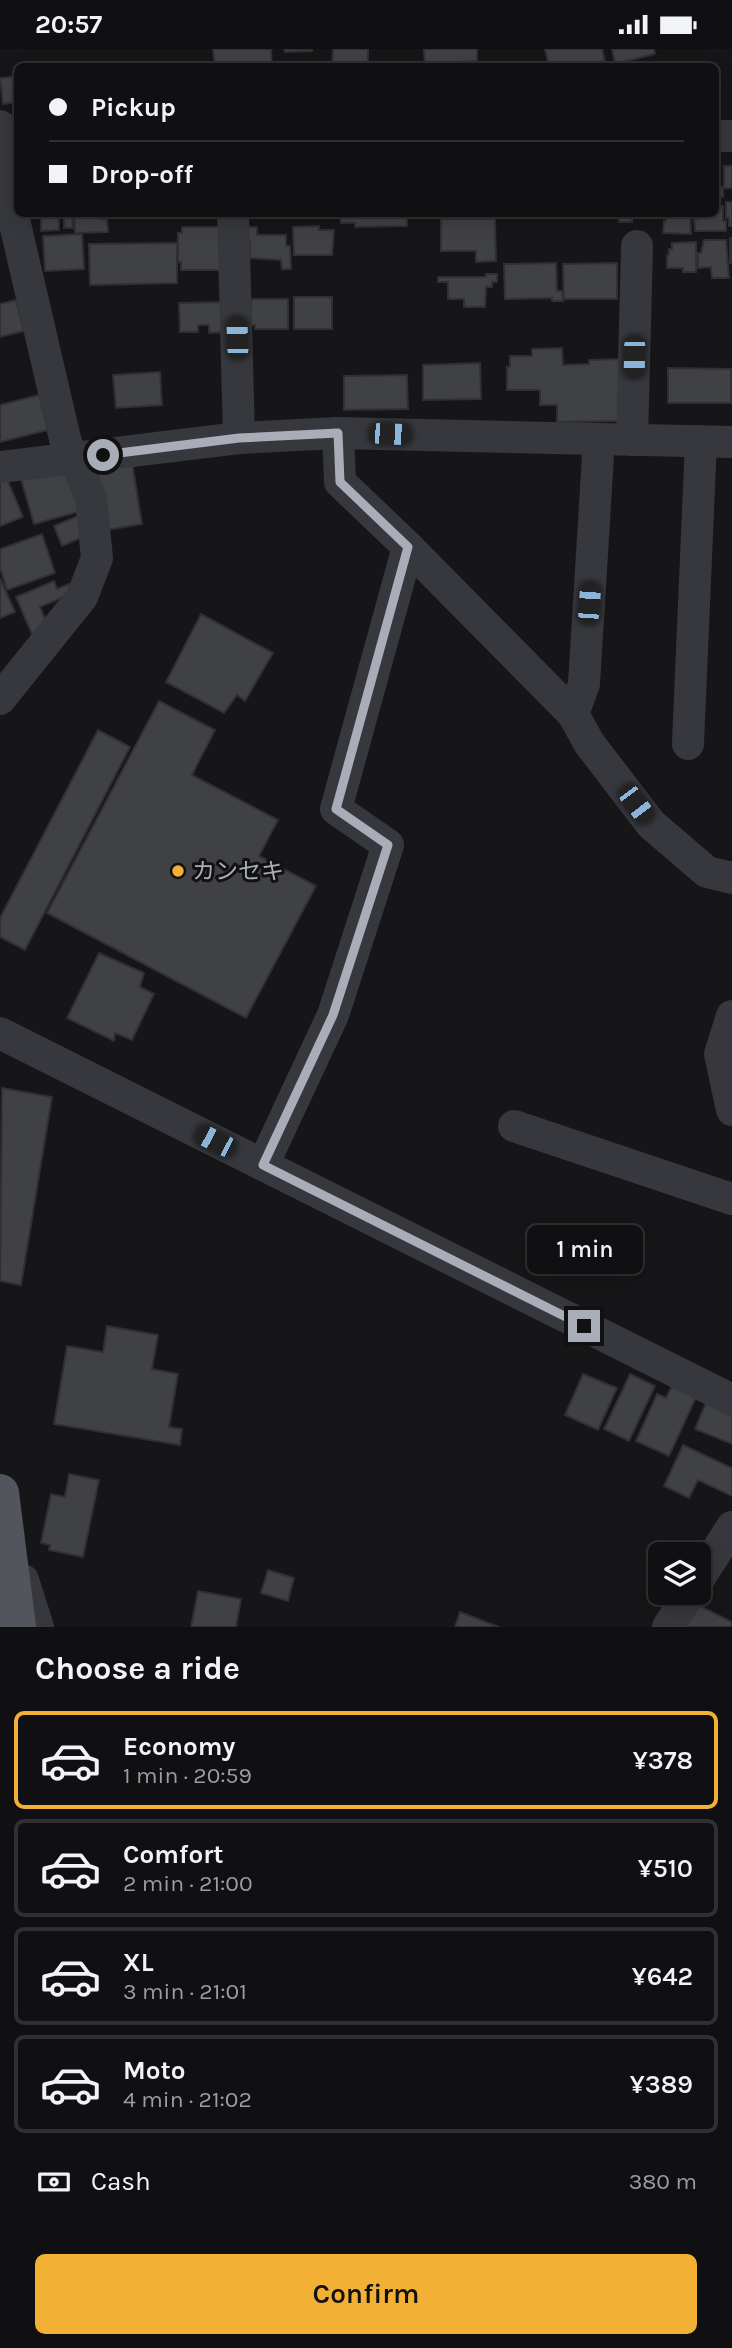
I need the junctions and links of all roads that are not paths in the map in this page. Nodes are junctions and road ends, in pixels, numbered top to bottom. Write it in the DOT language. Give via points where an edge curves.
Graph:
graph roads {
  1 [pos="7,143"];
  2 [pos="233,217"];
  3 [pos="637,246"];
  4 [pos="13,269"];
  5 [pos="338,433"];
  6 [pos="239,438"];
  7 [pos="599,439"];
  8 [pos="632,440"];
  9 [pos="717,442"];
  10 [pos="75,459"];
  11 [pos="0,467"];
  12 [pos="408,547"];
  13 [pos="0,699"];
  14 [pos="573,714"];
  15 [pos="688,744"];
  16 [pos="732,878"];
  17 [pos="732,1016"];
  18 [pos="0,1033"];
  19 [pos="732,1110"];
  20 [pos="514,1126"];
  21 [pos="263,1165"];
  22 [pos="732,1199"];
  23 [pos="732,1400"];
  24 [pos="1,1516"];
  25 [pos="732,1527"];
  26 [pos="711,1560"];
  27 [pos="682,1605"];
  28 [pos="17,1627"];
  29 [pos="38,1627"];
  30 [pos="668,1627"];
  1 -- 4 [label="street" via="5,181"];
  2 -- 6 [label="street"];
  3 -- 8 [label="street"];
  4 -- 10 [label="street" via="66,443"];
  5 -- 6 [label="street"];
  5 -- 7 [label="street"];
  5 -- 12 [label="street" via="340,482"];
  6 -- 10 [label="street"];
  7 -- 8 [label="street"];
  7 -- 14 [label="street" via="584,684"];
  8 -- 9 [label="street"];
  9 -- 15 [label="street"];
  10 -- 11 [label="street"];
  10 -- 13 [label="street" via="90,498 97,558 82,597"];
  12 -- 14 [label="street"];
  12 -- 21 [label="street" via="336,809 388,845 333,1015"];
  14 -- 16 [label="street" via="589,743 651,824 707,872"];
  17 -- 19 [label="street" via="720,1054"];
  18 -- 21 [label="street"];
  20 -- 22 [label="street"];
  21 -- 23 [label="street"];
  24 -- 28 [label="main road"];
  24 -- 29 [label="street"];
  25 -- 26 [label="street"];
  27 -- 30 [label="street"];
}
